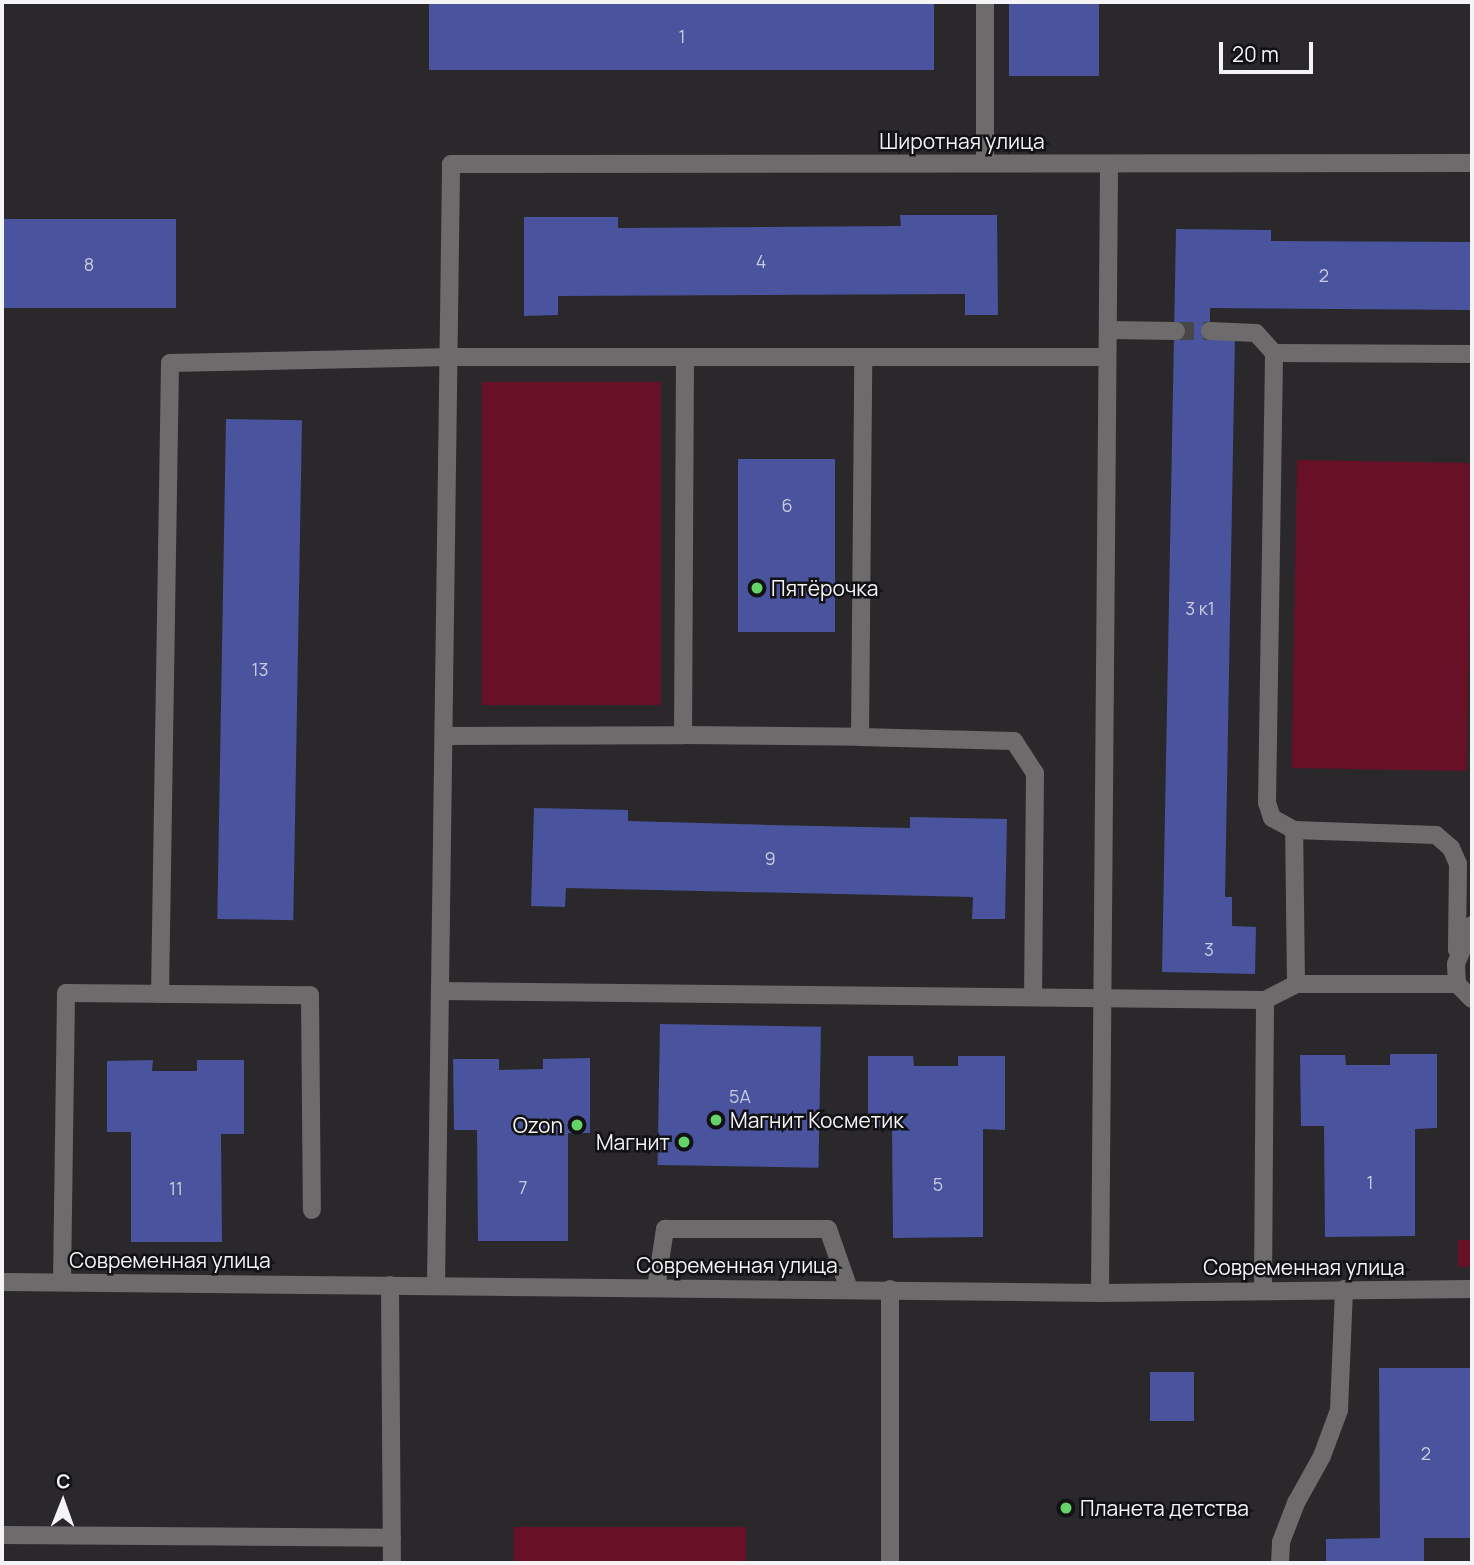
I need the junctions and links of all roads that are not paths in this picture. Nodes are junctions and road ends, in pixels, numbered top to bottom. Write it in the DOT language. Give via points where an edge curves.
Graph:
graph roads {
  1 [pos="985,2"];
  2 [pos="985,163"];
  3 [pos="1472,163"];
  4 [pos="1109,164"];
  5 [pos="1108,330"];
  6 [pos="1176,331"];
  7 [pos="1210,331"];
  8 [pos="1274,353"];
  9 [pos="1472,354"];
  10 [pos="451,357"];
  11 [pos="863,357"];
  12 [pos="1107,357"];
  13 [pos="685,358"];
  14 [pos="683,735"];
  15 [pos="446,736"];
  16 [pos="860,737"];
  17 [pos="1294,830"];
  18 [pos="1458,863"];
  19 [pos="1472,880"];
  20 [pos="1472,925"];
  21 [pos="1456,964"];
  22 [pos="1296,984"];
  23 [pos="1457,984"];
  24 [pos="440,990"];
  25 [pos="160,994"];
  26 [pos="1033,997"];
  27 [pos="1102,997"];
  28 [pos="1472,999"];
  29 [pos="1265,1000"];
  30 [pos="312,1210"];
  31 [pos="2,1282"];
  32 [pos="62,1282"];
  33 [pos="390,1285"];
  34 [pos="436,1285"];
  35 [pos="656,1288"];
  36 [pos="849,1289"];
  37 [pos="890,1289"];
  38 [pos="1263,1289"];
  39 [pos="1344,1289"];
  40 [pos="1472,1289"];
  41 [pos="1100,1293"];
  42 [pos="2,1535"];
  43 [pos="392,1538"];
  44 [pos="392,1563"];
  45 [pos="890,1563"];
  46 [pos="1280,1563"];
  1 -- 2 [label="street"];
  2 -- 4 [label="street, Широтная улица"];
  2 -- 10 [label="street, Широтная улица" via="451,164"];
  3 -- 4 [label="street, Широтная улица"];
  4 -- 5 [label="street"];
  5 -- 6 [label="street"];
  5 -- 12 [label="street"];
  7 -- 8 [label="street" via="1256,333"];
  8 -- 9 [label="street"];
  8 -- 17 [label="street" via="1267,803 1272,818"];
  10 -- 13 [label="street"];
  10 -- 15 [label="street"];
  10 -- 25 [label="street" via="170,363"];
  11 -- 12 [label="street"];
  11 -- 13 [label="street"];
  11 -- 16 [label="street"];
  12 -- 27 [label="street"];
  13 -- 14 [label="street"];
  14 -- 15 [label="street"];
  14 -- 16 [label="street"];
  15 -- 24 [label="street"];
  16 -- 26 [label="street" via="1014,741 1035,773"];
  17 -- 18 [label="street" via="1436,835 1451,848"];
  17 -- 22 [label="street"];
  18 -- 19 [label="street" via="1461,873"];
  18 -- 21 [label="street"];
  20 -- 21 [label="street"];
  21 -- 23 [label="street"];
  22 -- 23 [label="street"];
  22 -- 29 [label="street"];
  23 -- 28 [label="street"];
  24 -- 26 [label="street"];
  24 -- 34 [label="street"];
  25 -- 30 [label="street" via="310,995"];
  25 -- 32 [label="street" via="66,993"];
  26 -- 27 [label="street"];
  27 -- 29 [label="street"];
  27 -- 41 [label="street"];
  29 -- 38 [label="street"];
  31 -- 32 [label="street, Современная улица"];
  32 -- 33 [label="street, Современная улица"];
  33 -- 34 [label="street, Современная улица"];
  33 -- 43 [label="street"];
  34 -- 35 [label="street, Современная улица"];
  35 -- 36 [label="street, Современная улица"];
  35 -- 36 [label="street" via="665,1230 828,1229"];
  36 -- 37 [label="street, Современная улица"];
  37 -- 41 [label="street, Современная улица"];
  37 -- 45 [label="street"];
  38 -- 39 [label="street, Современная улица"];
  38 -- 41 [label="street, Современная улица"];
  39 -- 40 [label="street, Современная улица"];
  39 -- 46 [label="street" via="1339,1410 1286,1528"];
  42 -- 43 [label="street"];
  43 -- 44 [label="street"];
}
